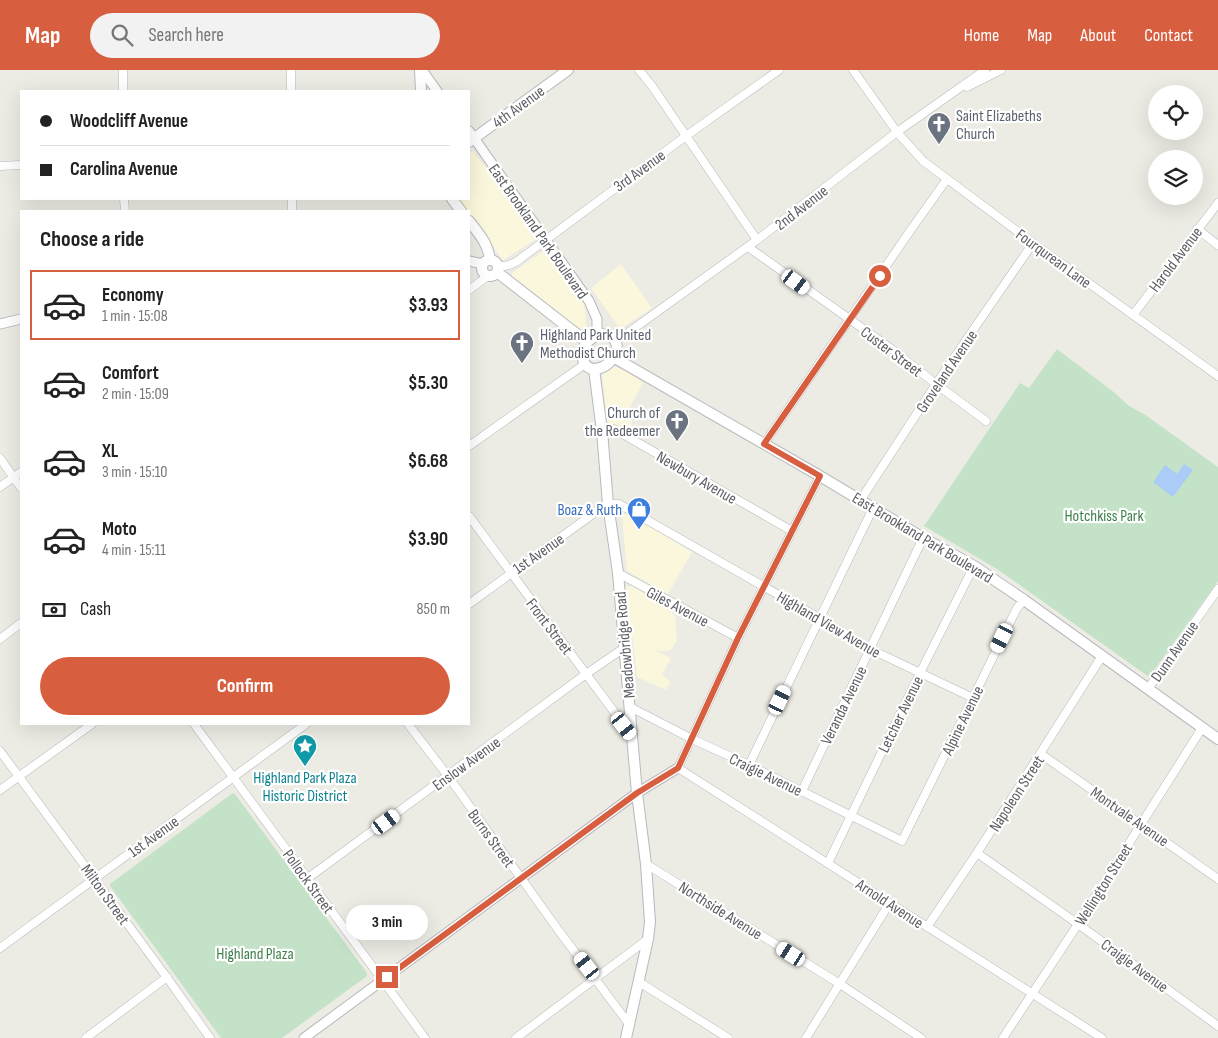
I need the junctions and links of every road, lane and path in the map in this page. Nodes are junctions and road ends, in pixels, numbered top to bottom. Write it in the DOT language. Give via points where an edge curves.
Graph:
graph roads {
  1 [pos="123,70"];
  2 [pos="291,70"];
  3 [pos="421,70"];
  4 [pos="568,70"];
  5 [pos="640,70"];
  6 [pos="780,70"];
  7 [pos="853,70"];
  8 [pos="985,70"];
  9 [pos="1001,70"];
  10 [pos="123,90"];
  11 [pos="291,90"];
  12 [pos="420,90"];
  13 [pos="436,90"];
  14 [pos="943,99"];
  15 [pos="897,132"];
  16 [pos="686,136"];
  17 [pos="471,137"];
  18 [pos="20,165"];
  19 [pos="0,166"];
  20 [pos="947,179"];
  21 [pos="1218,203"];
  22 [pos="470,222"];
  23 [pos="1197,229"];
  24 [pos="545,240"];
  25 [pos="758,240"];
  26 [pos="1033,243"];
  27 [pos="1218,244"];
  28 [pos="748,247"];
  29 [pos="470,261"];
  30 [pos="491,268"];
  31 [pos="470,289"];
  32 [pos="1132,315"];
  33 [pos="20,319"];
  34 [pos="849,320"];
  35 [pos="0,324"];
  36 [pos="597,335"];
  37 [pos="587,342"];
  38 [pos="615,342"];
  39 [pos="613,357"];
  40 [pos="589,367"];
  41 [pos="1218,376"];
  42 [pos="936,384"];
  43 [pos="986,421"];
  44 [pos="601,426"];
  45 [pos="764,444"];
  46 [pos="470,445"];
  47 [pos="0,458"];
  48 [pos="20,473"];
  49 [pos="820,476"];
  50 [pos="13,477"];
  51 [pos="0,487"];
  52 [pos="20,487"];
  53 [pos="860,500"];
  54 [pos="608,504"];
  55 [pos="873,508"];
  56 [pos="470,517"];
  57 [pos="792,531"];
  58 [pos="923,538"];
  59 [pos="974,566"];
  60 [pos="510,573"];
  61 [pos="618,573"];
  62 [pos="765,587"];
  63 [pos="1218,589"];
  64 [pos="1024,600"];
  65 [pos="470,603"];
  66 [pos="819,618"];
  67 [pos="20,624"];
  68 [pos="738,638"];
  69 [pos="0,639"];
  70 [pos="624,648"];
  71 [pos="870,649"];
  72 [pos="1102,656"];
  73 [pos="920,673"];
  74 [pos="586,674"];
  75 [pos="1148,689"];
  76 [pos="973,698"];
  77 [pos="630,707"];
  78 [pos="91,725"];
  79 [pos="195,725"];
  80 [pos="305,725"];
  81 [pos="409,725"];
  82 [pos="1202,728"];
  83 [pos="632,736"];
  84 [pos="692,739"];
  85 [pos="1218,739"];
  86 [pos="0,751"];
  87 [pos="1041,754"];
  88 [pos="749,765"];
  89 [pos="678,768"];
  90 [pos="18,776"];
  91 [pos="448,776"];
  92 [pos="233,777"];
  93 [pos="0,790"];
  94 [pos="802,791"];
  95 [pos="637,793"];
  96 [pos="850,816"];
  97 [pos="1141,824"];
  98 [pos="902,841"];
  99 [pos="977,853"];
  100 [pos="828,863"];
  101 [pos="646,864"];
  102 [pos="308,878"];
  103 [pos="521,878"];
  104 [pos="94,879"];
  105 [pos="1218,879"];
  106 [pos="889,904"];
  107 [pos="1078,924"];
  108 [pos="927,927"];
  109 [pos="648,939"];
  110 [pos="0,948"];
  111 [pos="167,977"];
  112 [pos="596,978"];
  113 [pos="382,980"];
  114 [pos="639,982"];
  115 [pos="840,984"];
  116 [pos="1031,994"];
  117 [pos="629,1024"];
  118 [pos="1218,1026"];
  119 [pos="86,1038"];
  120 [pos="210,1038"];
  121 [pos="304,1038"];
  122 [pos="425,1038"];
  123 [pos="516,1038"];
  124 [pos="626,1038"];
  125 [pos="728,1038"];
  126 [pos="806,1038"];
  127 [pos="921,1038"];
  128 [pos="1003,1038"];
  129 [pos="1102,1038"];
  1 -- 10 [label="street"];
  2 -- 11 [label="street"];
  3 -- 12 [label="main road"];
  3 -- 13 [label="street"];
  4 -- 17 [label="main road, 4th Avenue"];
  5 -- 16 [label="street"];
  6 -- 16 [label="street, 3rd Avenue"];
  7 -- 15 [label="street, Fourqurean Lane"];
  8 -- 14 [label="street, 2nd Avenue"];
  9 -- 14 [label="street"];
  14 -- 15 [label="street, 2nd Avenue"];
  15 -- 20 [label="street, Fourqurean Lane" via="923,161"];
  15 -- 25 [label="street, 2nd Avenue"];
  16 -- 24 [label="street, 3rd Avenue"];
  16 -- 25 [label="street"];
  17 -- 24 [label="street, East Brookland Park Boulevard"];
  18 -- 19 [label="street"];
  20 -- 26 [label="street, Fourqurean Lane"];
  20 -- 34 [label="street"];
  21 -- 23 [label="street, Harold Avenue"];
  22 -- 30 [label="main road" via="489,250"];
  23 -- 27 [label="street"];
  23 -- 32 [label="street, Harold Avenue"];
  24 -- 30 [label="street, 3rd Avenue" via="516,262"];
  24 -- 36 [label="street, East Brookland Park Boulevard" via="589,301 597,319"];
  25 -- 28 [label="street, 2nd Avenue"];
  26 -- 32 [label="street, Fourqurean Lane"];
  26 -- 42 [label="street, Groveland Avenue"];
  28 -- 34 [label="street, Custer Street"];
  28 -- 38 [label="street, 2nd Avenue"];
  29 -- 30 [label="street"];
  30 -- 31 [label="street, 3rd Avenue"];
  30 -- 37 [label="main road"];
  32 -- 41 [label="street, Fourqurean Lane"];
  33 -- 35 [label="street"];
  34 -- 42 [label="street, Custer Street"];
  34 -- 45 [label="street"];
  36 -- 37 [label="main road"];
  36 -- 38 [label="main road" via="606,334"];
  37 -- 40 [label="main road" via="582,358"];
  38 -- 39 [label="main road" via="617,348"];
  39 -- 40 [label="main road" via="604,366"];
  39 -- 45 [label="main road, East Brookland Park Boulevard"];
  40 -- 44 [label="main road, Meadowbridge Road"];
  40 -- 46 [label="street"];
  42 -- 43 [label="street, Custer Street"];
  42 -- 53 [label="street, Groveland Avenue"];
  44 -- 54 [label="main road, Meadowbridge Road"];
  44 -- 57 [label="street, Newbury Avenue" via="614,429"];
  45 -- 49 [label="main road, East Brookland Park Boulevard"];
  47 -- 50 [label="street"];
  48 -- 50 [label="street"];
  49 -- 53 [label="main road, East Brookland Park Boulevard"];
  49 -- 57 [label="street"];
  50 -- 51 [label="street"];
  50 -- 52 [label="street"];
  53 -- 55 [label="main road, East Brookland Park Boulevard"];
  54 -- 60 [label="street, 1st Avenue"];
  54 -- 61 [label="main road, Meadowbridge Road"];
  54 -- 62 [label="street, Highland View Avenue" via="619,504"];
  55 -- 58 [label="main road, East Brookland Park Boulevard"];
  55 -- 66 [label="street"];
  56 -- 60 [label="street, Front Street"];
  57 -- 62 [label="street"];
  58 -- 59 [label="main road, East Brookland Park Boulevard"];
  58 -- 71 [label="street, Veranda Avenue"];
  59 -- 64 [label="main road, East Brookland Park Boulevard"];
  59 -- 73 [label="street, Letcher Avenue"];
  60 -- 65 [label="street, 1st Avenue"];
  60 -- 74 [label="street, Front Street"];
  61 -- 68 [label="street, Giles Avenue"];
  61 -- 70 [label="main road, Meadowbridge Road"];
  62 -- 66 [label="street, Highland View Avenue"];
  62 -- 68 [label="street"];
  63 -- 75 [label="street, Dunn Avenue"];
  64 -- 72 [label="main road, East Brookland Park Boulevard"];
  64 -- 76 [label="street, Alpine Avenue" via="1016,608"];
  66 -- 71 [label="street, Highland View Avenue"];
  66 -- 88 [label="street"];
  67 -- 69 [label="street"];
  68 -- 84 [label="street"];
  70 -- 74 [label="street, Enslow Avenue"];
  70 -- 77 [label="main road, Meadowbridge Road"];
  71 -- 73 [label="street, Highland View Avenue"];
  71 -- 94 [label="street, Veranda Avenue"];
  72 -- 75 [label="main road, East Brookland Park Boulevard"];
  72 -- 87 [label="street, Napoleon Street"];
  73 -- 76 [label="street, Highland View Avenue"];
  73 -- 96 [label="street, Letcher Avenue"];
  74 -- 83 [label="street, Front Street"];
  74 -- 91 [label="street, Enslow Avenue"];
  75 -- 82 [label="main road, East Brookland Park Boulevard"];
  76 -- 98 [label="street, Alpine Avenue"];
  77 -- 83 [label="main road, Meadowbridge Road"];
  77 -- 84 [label="street, Craigie Avenue"];
  78 -- 90 [label="street"];
  79 -- 92 [label="street, Pollock Street"];
  80 -- 92 [label="street, 1st Avenue"];
  81 -- 91 [label="street, Burns Street"];
  82 -- 85 [label="main road, East Brookland Park Boulevard"];
  82 -- 97 [label="street, Wellington Street"];
  83 -- 95 [label="main road, Meadowbridge Road"];
  84 -- 88 [label="street, Craigie Avenue"];
  84 -- 89 [label="street"];
  86 -- 90 [label="street, Milton Street"];
  87 -- 97 [label="street, Montvale Avenue"];
  87 -- 99 [label="street, Napoleon Street"];
  88 -- 94 [label="street, Craigie Avenue"];
  89 -- 95 [label="street"];
  89 -- 100 [label="street, Arnold Avenue"];
  90 -- 93 [label="street"];
  90 -- 104 [label="street, Milton Street"];
  91 -- 102 [label="street, Enslow Avenue"];
  91 -- 103 [label="street, Burns Street"];
  92 -- 102 [label="street, Pollock Street"];
  92 -- 104 [label="street, 1st Avenue"];
  94 -- 96 [label="street, Craigie Avenue"];
  95 -- 101 [label="main road, Meadowbridge Road"];
  95 -- 103 [label="street"];
  96 -- 98 [label="street, Craigie Avenue"];
  96 -- 100 [label="street, Letcher Avenue"];
  97 -- 105 [label="street, Montvale Avenue"];
  97 -- 107 [label="street, Wellington Street"];
  99 -- 107 [label="street, Craigie Avenue"];
  99 -- 108 [label="street, Napoleon Street"];
  100 -- 106 [label="street, Arnold Avenue"];
  101 -- 109 [label="main road, Meadowbridge Road"];
  101 -- 115 [label="street, Northside Avenue"];
  102 -- 113 [label="street, Pollock Street"];
  103 -- 112 [label="street, Burns Street"];
  103 -- 113 [label="street"];
  104 -- 110 [label="street, 1st Avenue"];
  104 -- 111 [label="street, Milton Street"];
  106 -- 108 [label="street, Arnold Avenue"];
  106 -- 115 [label="street"];
  107 -- 116 [label="street, Wellington Street"];
  107 -- 118 [label="street, Craigie Avenue"];
  108 -- 116 [label="street, Arnold Avenue"];
  109 -- 112 [label="street"];
  109 -- 114 [label="main road, Meadowbridge Road"];
  111 -- 119 [label="street"];
  111 -- 120 [label="street, Milton Street"];
  112 -- 117 [label="street, Burns Street"];
  112 -- 123 [label="street"];
  113 -- 121 [label="street"];
  113 -- 122 [label="street, Pollock Street"];
  114 -- 117 [label="main road, Meadowbridge Road"];
  114 -- 125 [label="street"];
  115 -- 126 [label="street"];
  115 -- 127 [label="street, Northside Avenue"];
  116 -- 128 [label="street, Wellington Street"];
  116 -- 129 [label="street, Arnold Avenue"];
  117 -- 124 [label="main road, Meadowbridge Road"];
}
